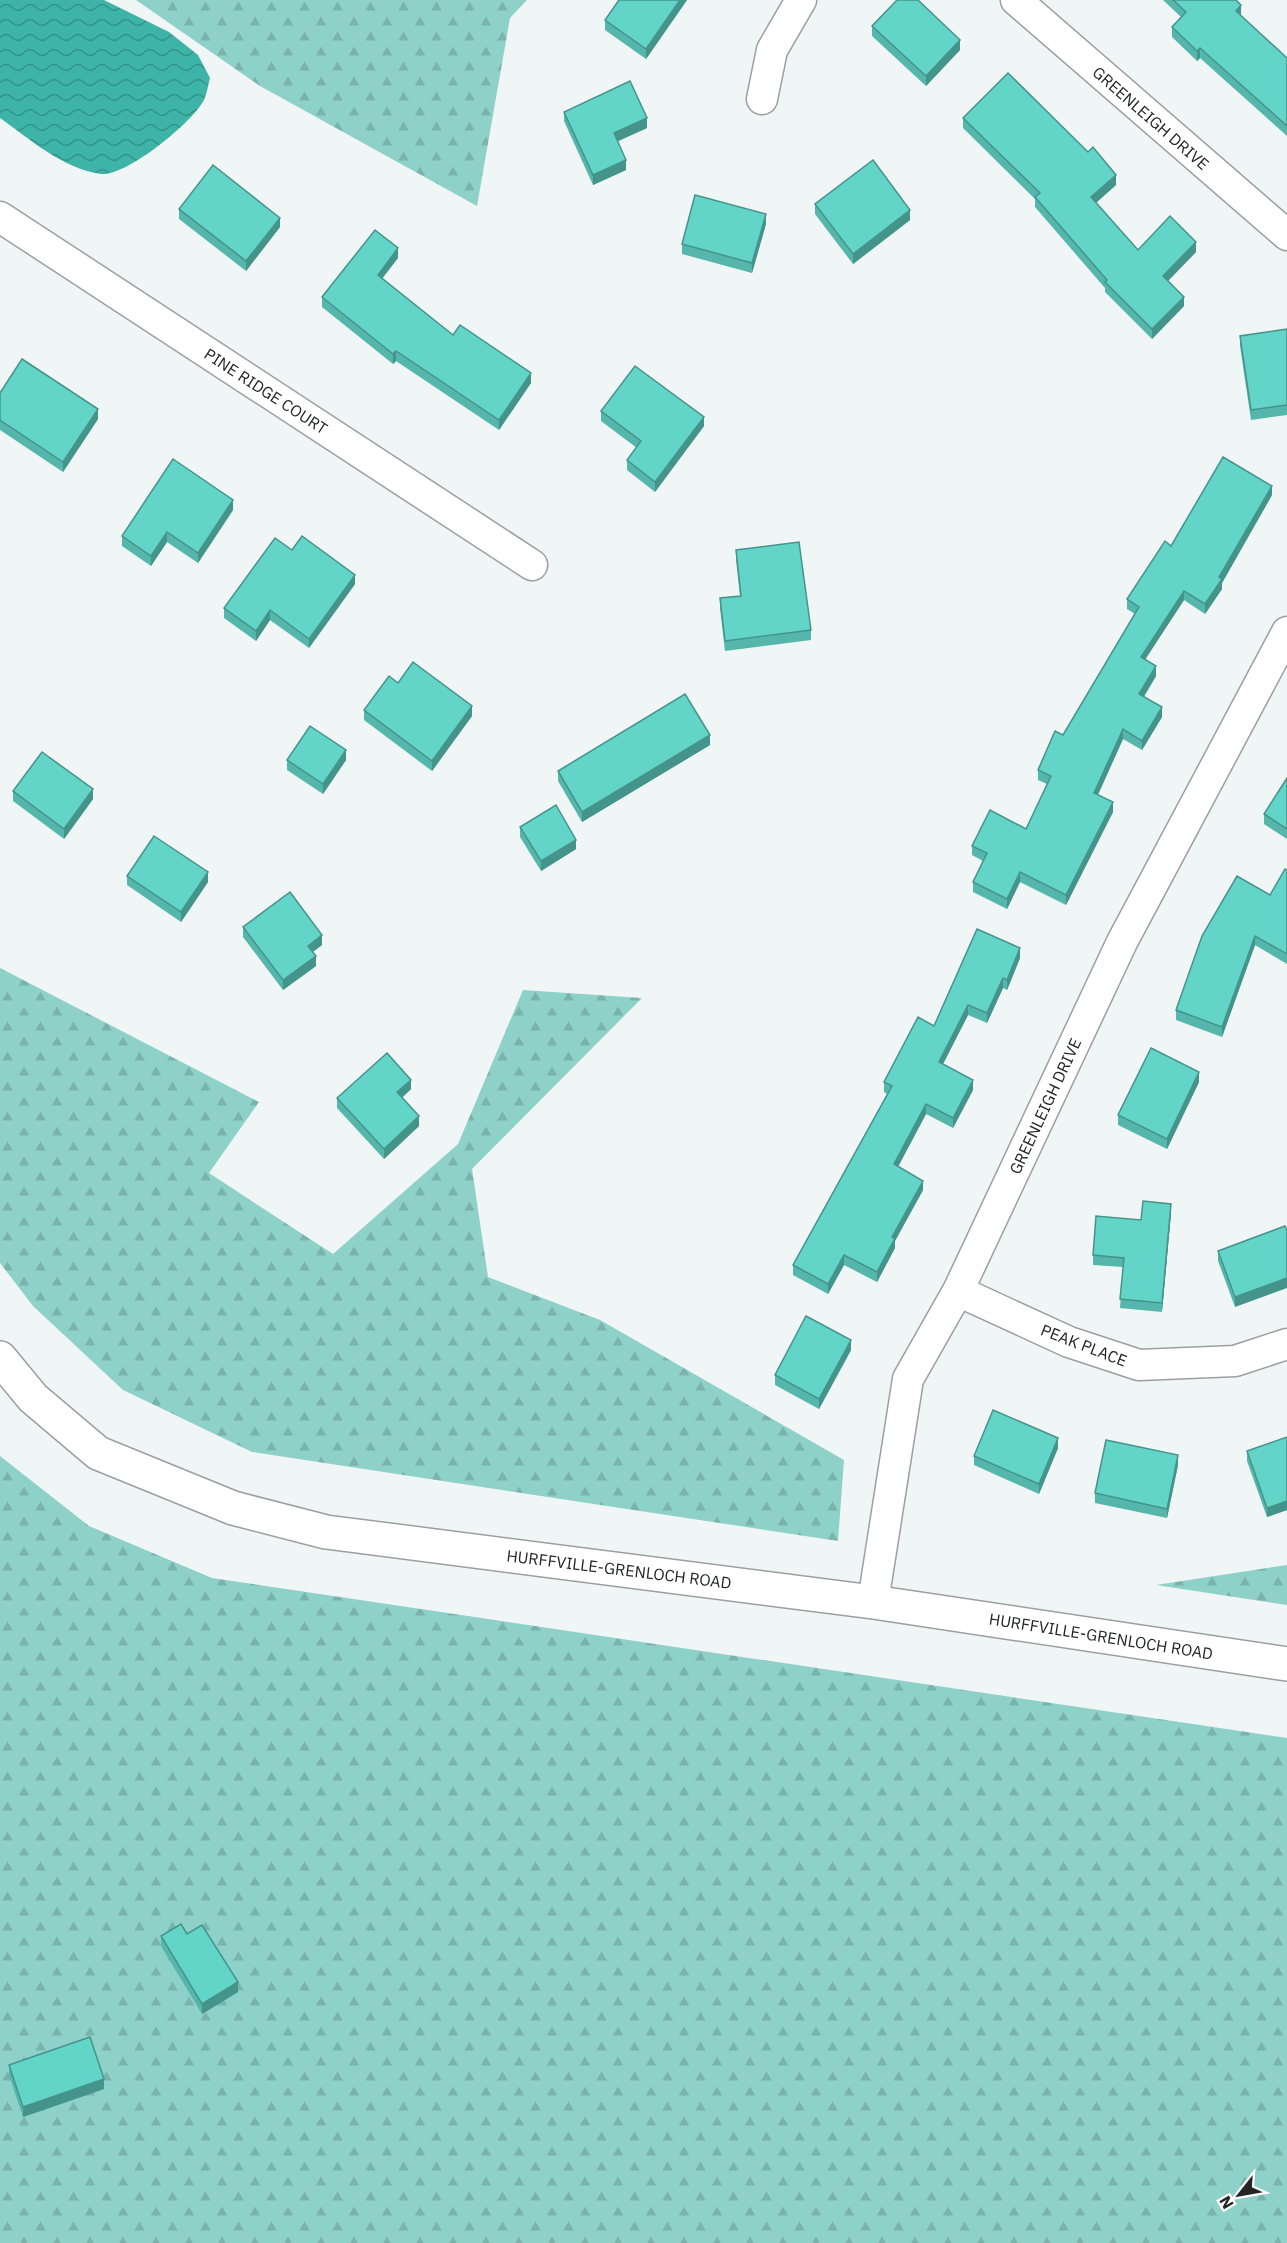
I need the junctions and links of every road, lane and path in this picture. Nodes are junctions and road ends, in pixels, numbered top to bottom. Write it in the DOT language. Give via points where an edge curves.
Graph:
graph roads {
  1 [pos="801,0"];
  2 [pos="1016,0"];
  3 [pos="762,99"];
  4 [pos="0,217"];
  5 [pos="1287,236"];
  6 [pos="532,565"];
  7 [pos="1287,632"];
  8 [pos="958,1292"];
  9 [pos="1287,1344"];
  10 [pos="0,1358"];
  11 [pos="873,1602"];
  12 [pos="1287,1664"];
  1 -- 3 [label="street" via="772,50"];
  2 -- 5 [label="street, GREENLEIGH DRIVE"];
  4 -- 6 [label="street, PINE RIDGE COURT"];
  7 -- 8 [label="street, GREENLEIGH DRIVE" via="1122,942"];
  8 -- 9 [label="street, PEAK PLACE" via="1069,1342 1139,1365 1235,1361"];
  8 -- 11 [label="street, GREENLEIGH DRIVE" via="909,1379"];
  10 -- 11 [label="main road, HURFFVILLE-GRENLOCH ROAD" via="33,1398 98,1453 233,1508 326,1532"];
  11 -- 12 [label="main road, HURFFVILLE-GRENLOCH ROAD"];
}
